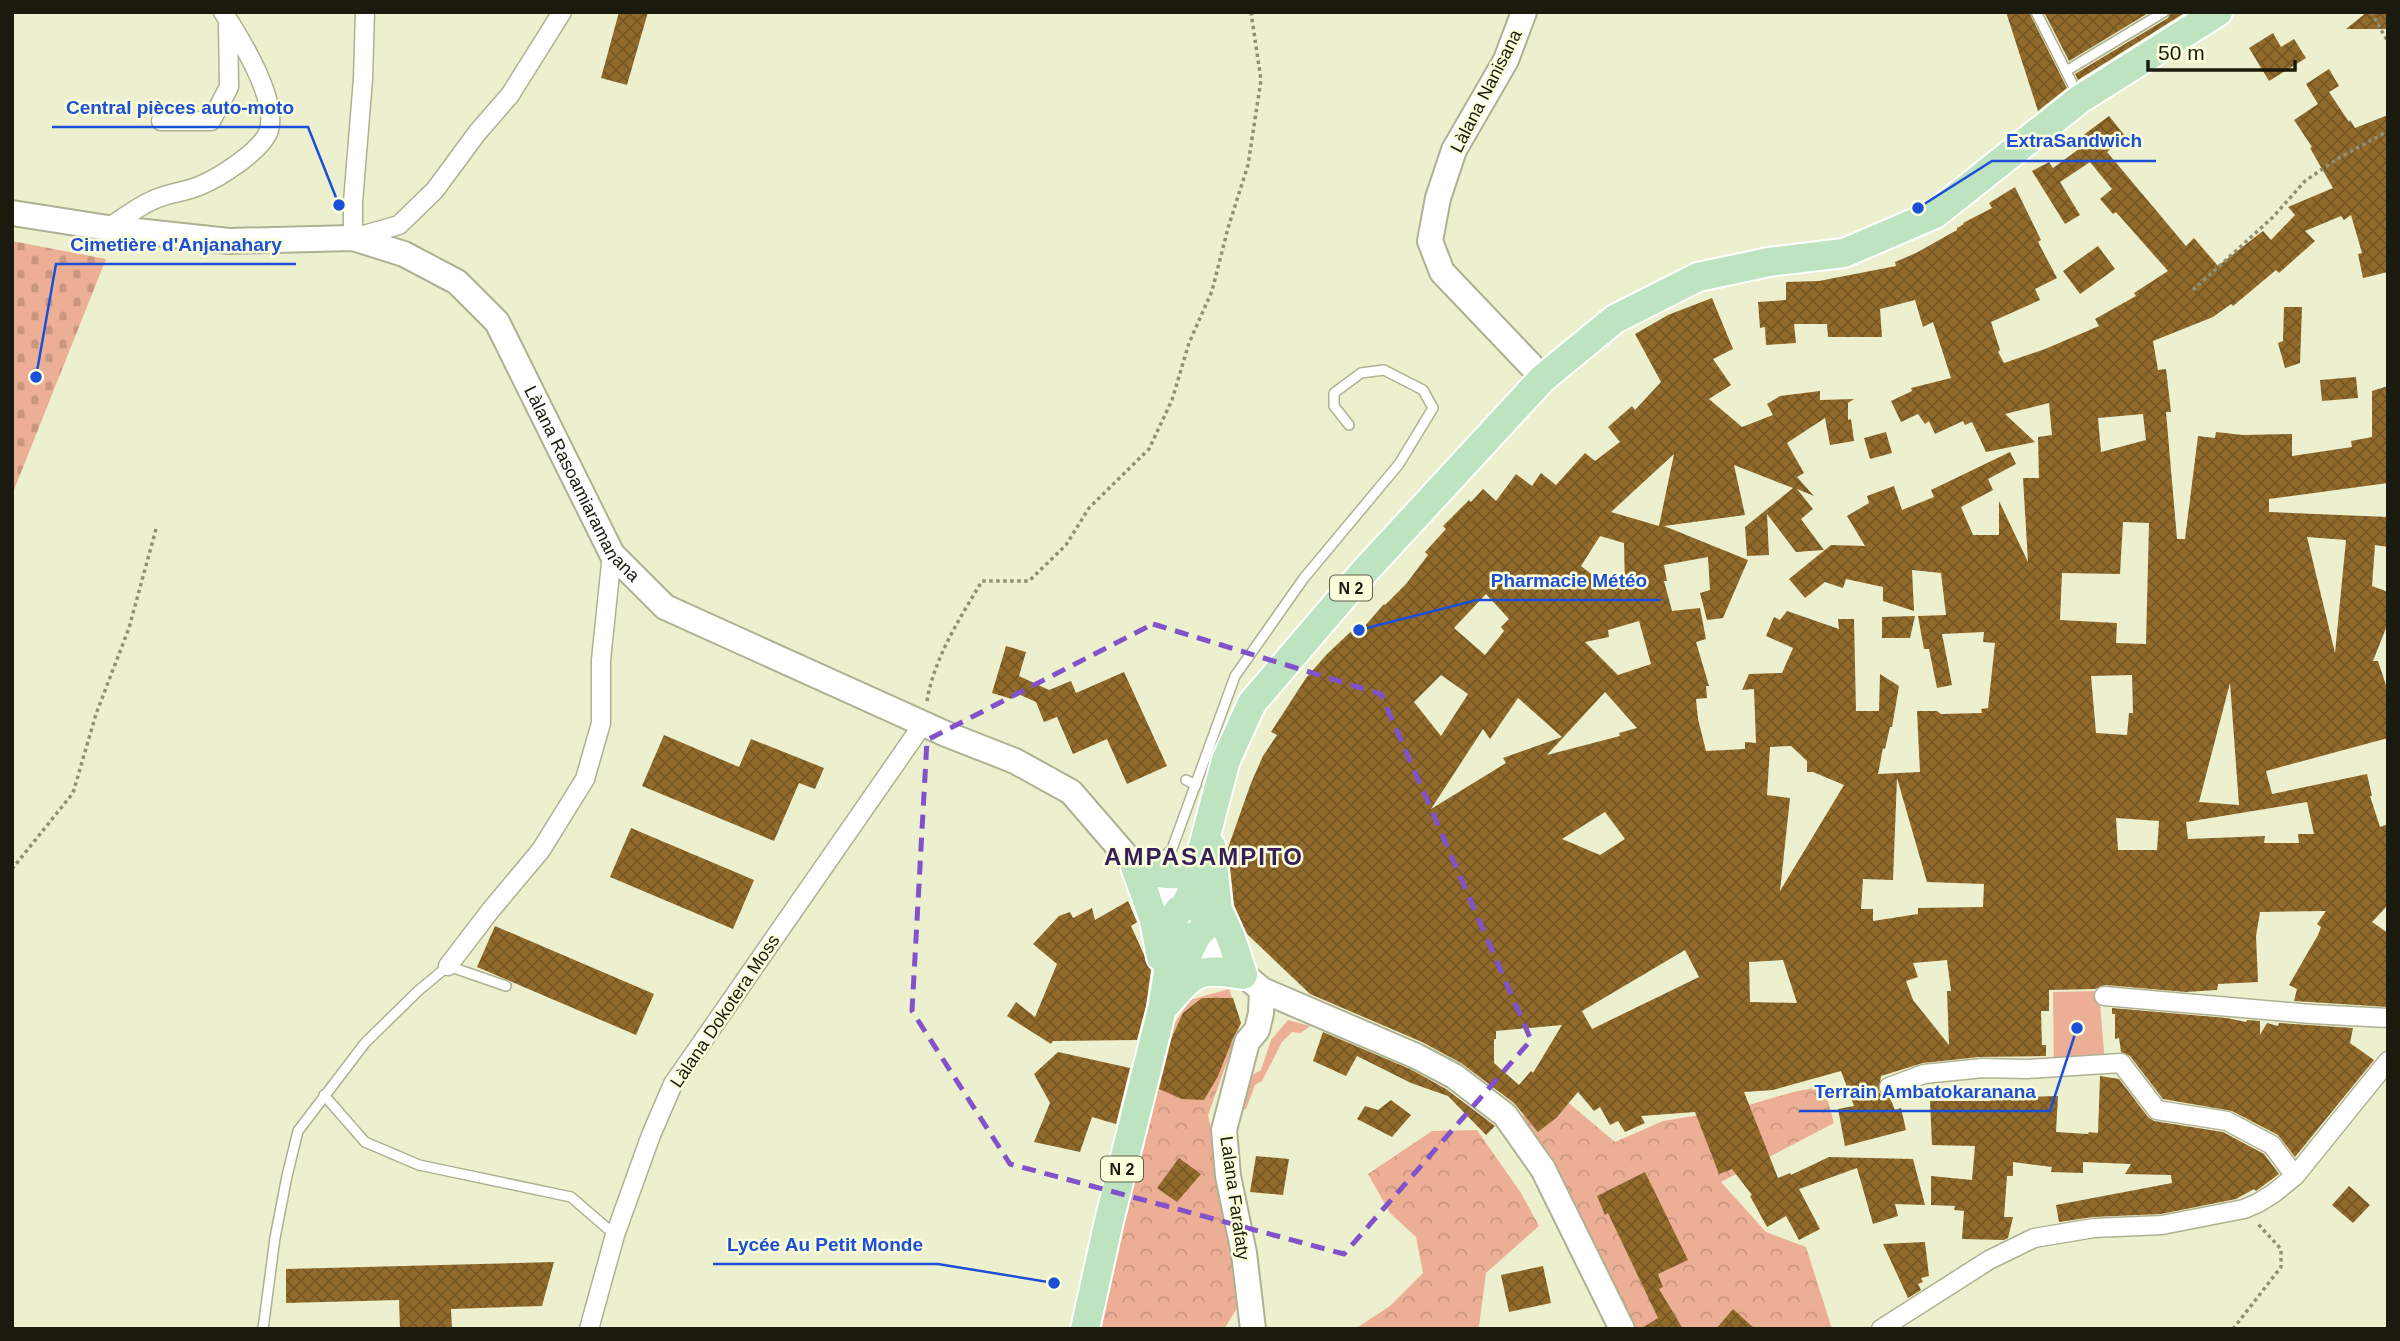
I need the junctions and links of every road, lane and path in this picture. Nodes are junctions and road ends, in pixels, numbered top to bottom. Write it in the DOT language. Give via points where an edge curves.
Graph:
graph roads {
  1 [pos="365,12"];
  2 [pos="562,12"];
  3 [pos="1524,12"];
  4 [pos="2036,12"];
  5 [pos="2164,12"];
  6 [pos="2218,12"];
  7 [pos="2371,12"];
  8 [pos="1251,13"];
  9 [pos="225,16"];
  10 [pos="2388,42"];
  11 [pos="2066,71"];
  12 [pos="2080,99"];
  13 [pos="161,121"];
  14 [pos="2388,131"];
  15 [pos="12,213"];
  16 [pos="108,229"];
  17 [pos="353,238"];
  18 [pos="2193,290"];
  19 [pos="1544,378"];
  20 [pos="1349,425"];
  21 [pos="156,529"];
  22 [pos="612,554"];
  23 [pos="923,723"];
  24 [pos="1186,780"];
  25 [pos="1196,785"];
  26 [pos="1209,829"];
  27 [pos="12,869"];
  28 [pos="1142,869"];
  29 [pos="1190,923"];
  30 [pos="448,966"];
  31 [pos="1252,982"];
  32 [pos="506,986"];
  33 [pos="2104,996"];
  34 [pos="1162,1009"];
  35 [pos="2388,1018"];
  36 [pos="2388,1061"];
  37 [pos="1889,1087"];
  38 [pos="324,1096"];
  39 [pos="2295,1176"];
  40 [pos="2244,1209"];
  41 [pos="615,1236"];
  42 [pos="263,1329"];
  43 [pos="589,1329"];
  44 [pos="1085,1329"];
  45 [pos="1253,1329"];
  46 [pos="1622,1329"];
  47 [pos="1881,1329"];
  48 [pos="2233,1329"];
  1 -- 17 [label="street"];
  2 -- 17 [label="street" via="510,95 435,190 398,225"];
  3 -- 19 [label="main road, Làlana Nanisana" via="1506,60 1454,150 1430,242 1442,272"];
  4 -- 11 [label="lane"];
  5 -- 11 [label="lane"];
  6 -- 12 [label="main road, N 2"];
  7 -- 10 [label="path"];
  8 -- 23 [label="path" via="1261,80 1248,165 1212,291 1188,344 1172,400 1149,449 1089,509 1066,545 1029,581 982,581 956,624 930,683"];
  9 -- 13 [label="street" via="229,88 211,121"];
  9 -- 16 [label="street" via="262,83 270,107 269,131 248,157 229,169 200,186 154,199"];
  11 -- 12 [label="lane"];
  12 -- 19 [label="main road, N 2" via="1935,214 1844,253 1698,277 1615,319"];
  14 -- 18 [label="path" via="2305,181"];
  15 -- 16 [label="main road, Làlana Rasoamiaramanana"];
  16 -- 17 [label="main road, Làlana Rasoamiaramanana" via="229,241"];
  17 -- 22 [label="main road, Làlana Rasoamiaramanana" via="404,254 457,282 498,322"];
  19 -- 26 [label="main road, N 2" via="1364,572 1252,703 1226,760"];
  20 -- 25 [label="lane" via="1334,405 1334,393 1361,373 1384,370 1423,390 1433,408 1399,464 1304,578 1235,676"];
  21 -- 27 [label="path" via="129,628 96,714 73,793"];
  22 -- 23 [label="main road, Làlana Rasoamiaramanana" via="665,607"];
  22 -- 30 [label="street" via="601,660 601,723 585,779 541,850"];
  23 -- 28 [label="main road, Làlana Rasoamiaramanana" via="1015,761 1071,792"];
  23 -- 41 [label="street, Làlana Dokotera Moss" via="673,1084"];
  24 -- 25 [label="lane"];
  25 -- 28 [label="lane" via="1172,849"];
  26 -- 28 [label="main road" via="1199,859 1186,870 1171,876"];
  26 -- 29 [label="main road, N 2"];
  26 -- 31 [label="main road" via="1219,910"];
  28 -- 29 [label="main road, Làlana Rasoamiaramanana"];
  28 -- 34 [label="main road" via="1159,945"];
  29 -- 31 [label="main road, Làlana Rasoamiaramanana"];
  29 -- 34 [label="main road, N 2"];
  30 -- 32 [label="lane"];
  30 -- 38 [label="lane" via="365,1043"];
  31 -- 34 [label="main road" via="1213,970 1199,973"];
  31 -- 45 [label="main road, Lalana Farafaty" via="1261,1013 1257,1030 1247,1042 1224,1130"];
  31 -- 46 [label="main road" via="1416,1056 1454,1076 1505,1115 1544,1168"];
  33 -- 35 [label="street"];
  34 -- 44 [label="main road, N 2"];
  36 -- 39 [label="street"];
  37 -- 39 [label="street" via="1924,1074 2121,1063 2157,1110 2227,1121 2272,1144"];
  38 -- 41 [label="lane" via="365,1142 419,1165 571,1198"];
  38 -- 42 [label="lane" via="298,1130 275,1238"];
  39 -- 40 [label="street"];
  40 -- 47 [label="street" via="2162,1225 2094,1228 2034,1238 1989,1259"];
  40 -- 48 [label="path" via="2281,1249 2281,1267"];
  41 -- 43 [label="street, Làlana Dokotera Moss"];
}
